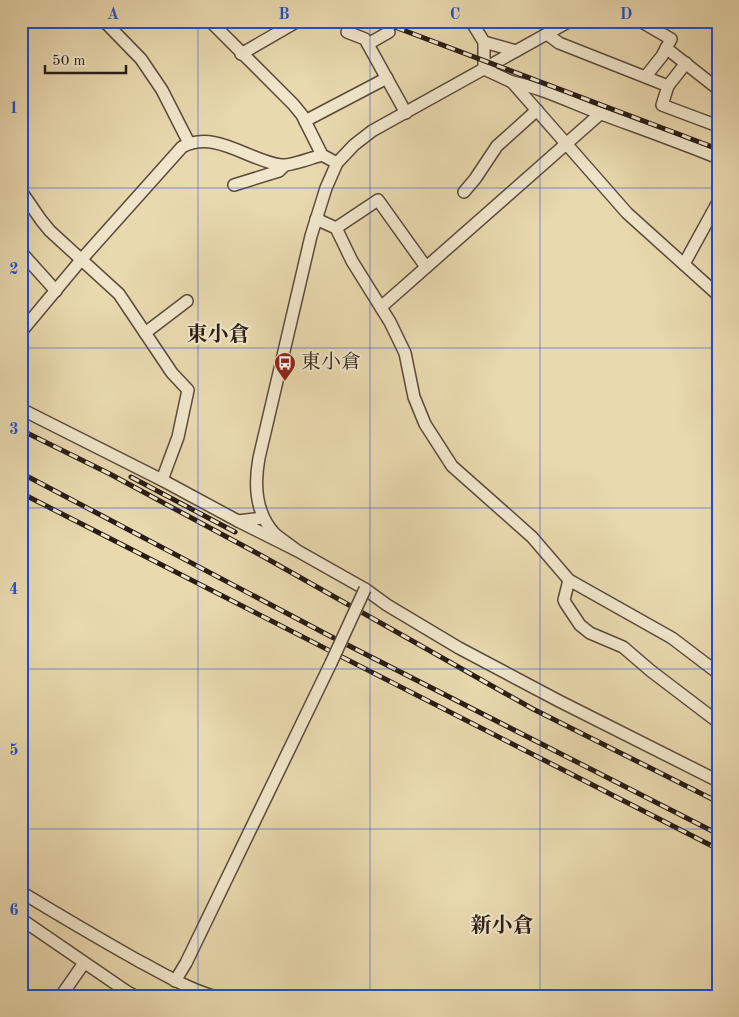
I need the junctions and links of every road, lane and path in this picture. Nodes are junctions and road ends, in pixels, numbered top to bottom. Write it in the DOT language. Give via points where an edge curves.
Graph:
graph roads {
  1 [pos="104,21"];
  2 [pos="210,21"];
  3 [pos="298,21"];
  4 [pos="471,21"];
  5 [pos="570,21"];
  6 [pos="640,21"];
  7 [pos="347,32"];
  8 [pos="389,32"];
  9 [pos="547,34"];
  10 [pos="484,42"];
  11 [pos="368,44"];
  12 [pos="666,48"];
  13 [pos="516,52"];
  14 [pos="241,54"];
  15 [pos="686,63"];
  16 [pos="484,70"];
  17 [pos="646,76"];
  18 [pos="387,78"];
  19 [pos="512,82"];
  20 [pos="668,86"];
  21 [pos="718,88"];
  22 [pos="537,110"];
  23 [pos="406,113"];
  24 [pos="600,114"];
  25 [pos="305,121"];
  26 [pos="718,126"];
  27 [pos="189,143"];
  28 [pos="566,144"];
  29 [pos="322,155"];
  30 [pos="718,158"];
  31 [pos="337,163"];
  32 [pos="284,166"];
  33 [pos="234,184"];
  34 [pos="21,191"];
  35 [pos="464,192"];
  36 [pos="718,202"];
  37 [pos="316,219"];
  38 [pos="336,228"];
  39 [pos="21,252"];
  40 [pos="81,260"];
  41 [pos="684,264"];
  42 [pos="426,267"];
  43 [pos="56,291"];
  44 [pos="718,295"];
  45 [pos="187,301"];
  46 [pos="381,307"];
  47 [pos="21,332"];
  48 [pos="145,333"];
  49 [pos="21,409"];
  50 [pos="162,480"];
  51 [pos="263,518"];
  52 [pos="238,521"];
  53 [pos="296,550"];
  54 [pos="568,580"];
  55 [pos="365,589"];
  56 [pos="718,673"];
  57 [pos="718,722"];
  58 [pos="718,781"];
  59 [pos="21,892"];
  60 [pos="21,919"];
  61 [pos="84,963"];
  62 [pos="174,980"];
  63 [pos="61,996"];
  64 [pos="135,996"];
  65 [pos="213,996"];
  1 -- 27 [label="street" via="142,59"];
  2 -- 14 [label="street"];
  3 -- 14 [label="street"];
  4 -- 10 [label="street"];
  5 -- 9 [label="street"];
  6 -- 12 [label="street" via="671,39"];
  7 -- 11 [label="street" via="366,39"];
  8 -- 11 [label="street"];
  9 -- 13 [label="street"];
  9 -- 17 [label="street" via="559,43"];
  10 -- 13 [label="street"];
  10 -- 16 [label="street"];
  11 -- 18 [label="street"];
  12 -- 15 [label="street"];
  12 -- 17 [label="street"];
  13 -- 16 [label="street"];
  14 -- 25 [label="street" via="294,104"];
  15 -- 20 [label="street"];
  15 -- 21 [label="street"];
  16 -- 19 [label="street"];
  16 -- 23 [label="street"];
  17 -- 20 [label="street"];
  18 -- 23 [label="street"];
  18 -- 25 [label="street"];
  19 -- 22 [label="street"];
  19 -- 24 [label="street"];
  20 -- 26 [label="street" via="662,105"];
  22 -- 28 [label="street"];
  22 -- 35 [label="street" via="497,146"];
  23 -- 31 [label="street" via="364,137"];
  24 -- 28 [label="street"];
  24 -- 30 [label="street"];
  25 -- 29 [label="street"];
  27 -- 32 [label="street" via="208,141"];
  27 -- 40 [label="street" via="176,153"];
  28 -- 41 [label="street" via="627,213"];
  28 -- 42 [label="street"];
  29 -- 31 [label="street"];
  29 -- 32 [label="street"];
  31 -- 37 [label="street"];
  32 -- 33 [label="street" via="279,171"];
  34 -- 40 [label="street" via="41,220"];
  36 -- 41 [label="street"];
  37 -- 38 [label="street"];
  37 -- 51 [label="street" via="257,469 257,498"];
  38 -- 42 [label="street" via="378,200"];
  38 -- 46 [label="street"];
  39 -- 43 [label="street"];
  40 -- 43 [label="street"];
  40 -- 48 [label="street" via="119,294"];
  41 -- 44 [label="street"];
  42 -- 46 [label="street"];
  43 -- 47 [label="street"];
  45 -- 48 [label="street"];
  46 -- 54 [label="street" via="405,353 414,397 425,424 452,466 532,537"];
  48 -- 50 [label="street" via="172,373 188,390 178,437"];
  49 -- 50 [label="street"];
  50 -- 52 [label="street"];
  51 -- 52 [label="street"];
  51 -- 53 [label="street"];
  52 -- 53 [label="street"];
  53 -- 55 [label="street"];
  54 -- 56 [label="street" via="672,638"];
  54 -- 57 [label="street" via="564,600 580,625 590,633 623,647"];
  55 -- 58 [label="street" via="459,648"];
  55 -- 62 [label="street, bridge" via="186,962"];
  59 -- 62 [label="street"];
  60 -- 61 [label="street"];
  61 -- 63 [label="street"];
  61 -- 64 [label="street"];
  62 -- 65 [label="street"];
}
